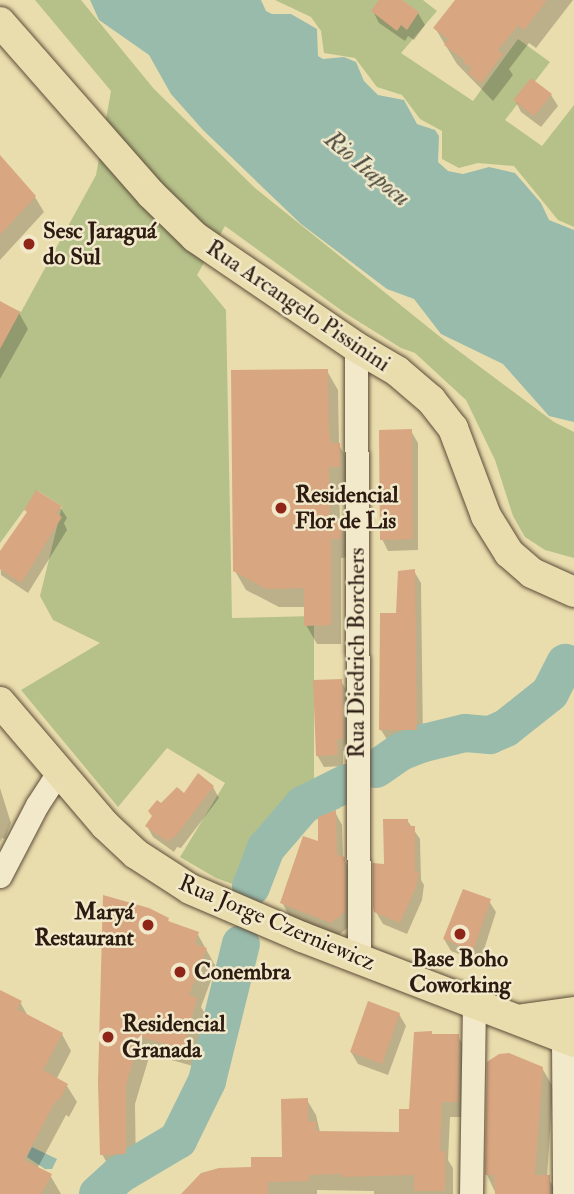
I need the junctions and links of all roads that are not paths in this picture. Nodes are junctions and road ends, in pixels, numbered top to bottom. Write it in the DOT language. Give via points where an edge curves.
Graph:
graph roads {
  1 [pos="0,22"];
  2 [pos="356,347"];
  3 [pos="574,592"];
  4 [pos="0,702"];
  5 [pos="58,773"];
  6 [pos="0,876"];
  7 [pos="359,958"];
  8 [pos="474,1003"];
  9 [pos="570,1031"];
  10 [pos="471,1194"];
  11 [pos="564,1194"];
  1 -- 2 [label="main road, Rua Arcangelo Pissinini" via="150,194 195,237"];
  2 -- 3 [label="main road, Rua Arcangelo Pissinini" via="415,386 453,428 486,516 509,553 532,573"];
  2 -- 7 [label="street, Rua Diedrich Borchers"];
  4 -- 5 [label="main road, Rua Jorge Czerniewicz"];
  5 -- 6 [label="street"];
  5 -- 7 [label="main road, Rua Jorge Czerniewicz" via="136,855 166,875"];
  7 -- 8 [label="main road, Rua Jorge Czerniewicz"];
  8 -- 9 [label="main road, Rua Jorge Czerniewicz" via="516,1019"];
  8 -- 10 [label="street"];
  9 -- 11 [label="street"];
}
